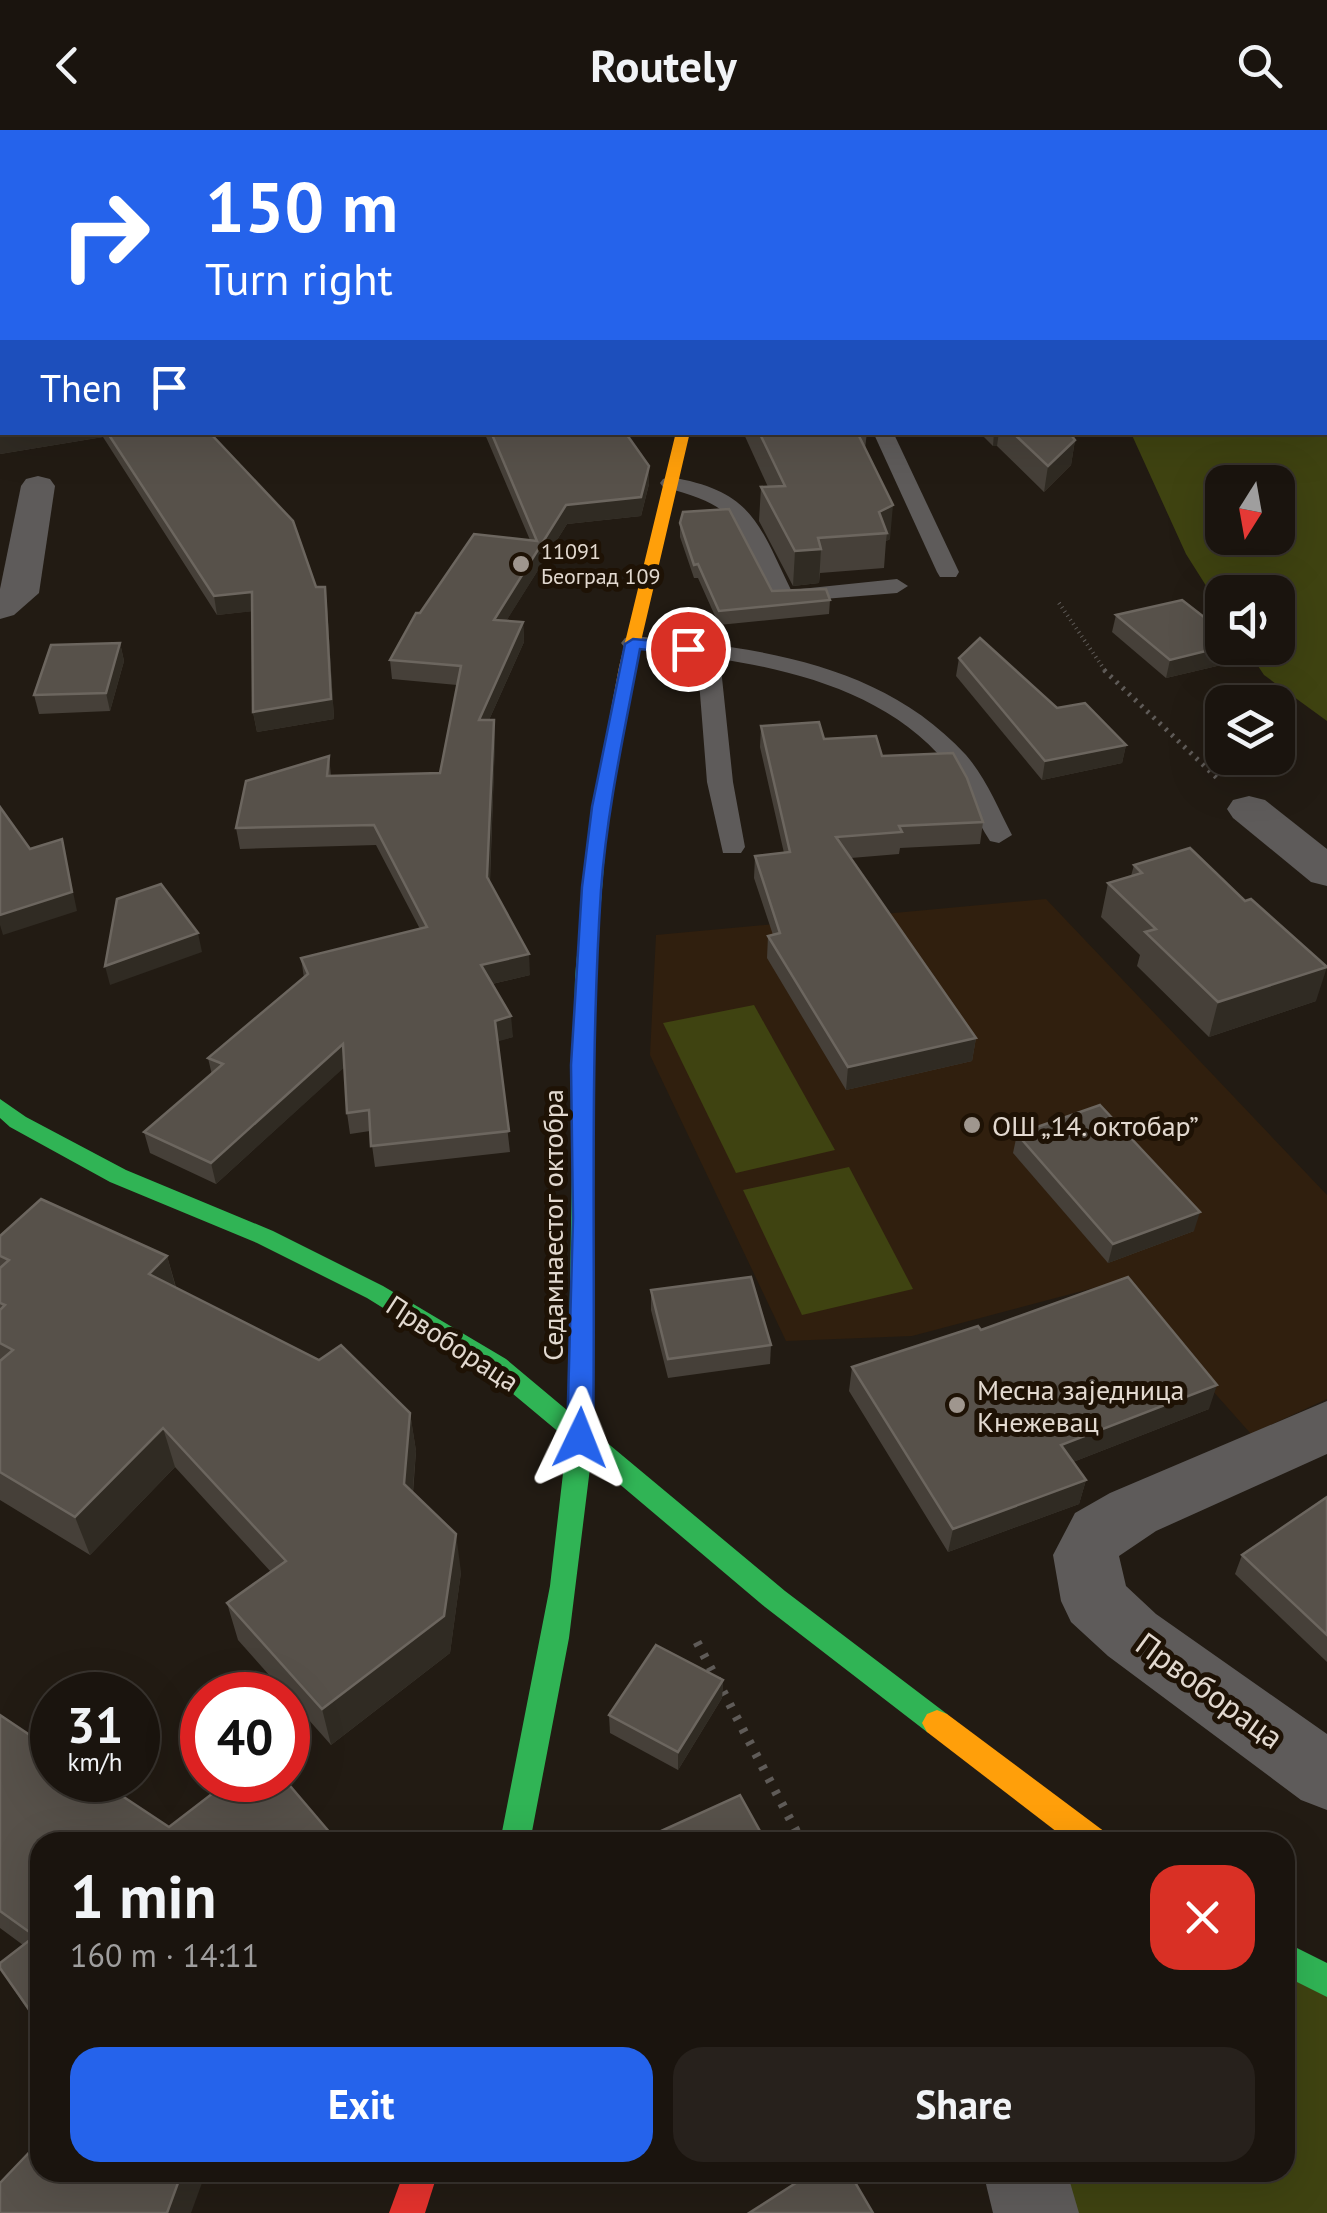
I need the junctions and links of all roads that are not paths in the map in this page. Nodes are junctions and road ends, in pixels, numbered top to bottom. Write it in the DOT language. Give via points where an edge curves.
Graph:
graph roads {
  1 [pos="682,435"];
  2 [pos="884,435"];
  3 [pos="670,483"];
  4 [pos="38,486"];
  5 [pos="948,572"];
  6 [pos="897,586"];
  7 [pos="0,608"];
  8 [pos="633,644"];
  9 [pos="708,652"];
  10 [pos="1249,809"];
  11 [pos="998,835"];
  12 [pos="732,847"];
  13 [pos="1327,872"];
  14 [pos="6,1120"];
  15 [pos="1327,1426"];
  16 [pos="580,1438"];
  17 [pos="1327,1776"];
  18 [pos="517,1832"];
  19 [pos="1081,1832"];
  20 [pos="1295,1963"];
  21 [pos="1327,1981"];
  22 [pos="418,2182"];
  23 [pos="1028,2182"];
  24 [pos="407,2213"];
  25 [pos="1036,2213"];
  1 -- 3 [label="street, Седамнаестог октобра"];
  2 -- 5 [label="lane"];
  3 -- 6 [label="lane" via="706,488 736,508 783,598"];
  3 -- 8 [label="street, Седамнаестог октобра"];
  4 -- 7 [label="street" via="20,593"];
  8 -- 9 [label="lane"];
  8 -- 16 [label="street, Седамнаестог октобра" via="601,807 588,946"];
  9 -- 11 [label="lane" via="829,674 889,702 958,762"];
  9 -- 12 [label="lane"];
  10 -- 13 [label="street"];
  14 -- 16 [label="street, Првобораца" via="375,1292 497,1366"];
  15 -- 17 [label="street, Првобораца" via="1134,1512 1098,1533 1086,1555 1095,1601 1132,1635"];
  16 -- 18 [label="street, Седамнаестог октобра" via="558,1624"];
  16 -- 19 [label="street, Првобораца" via="774,1599"];
  20 -- 21 [label="street"];
  22 -- 24 [label="street"];
  23 -- 25 [label="street"];
}
